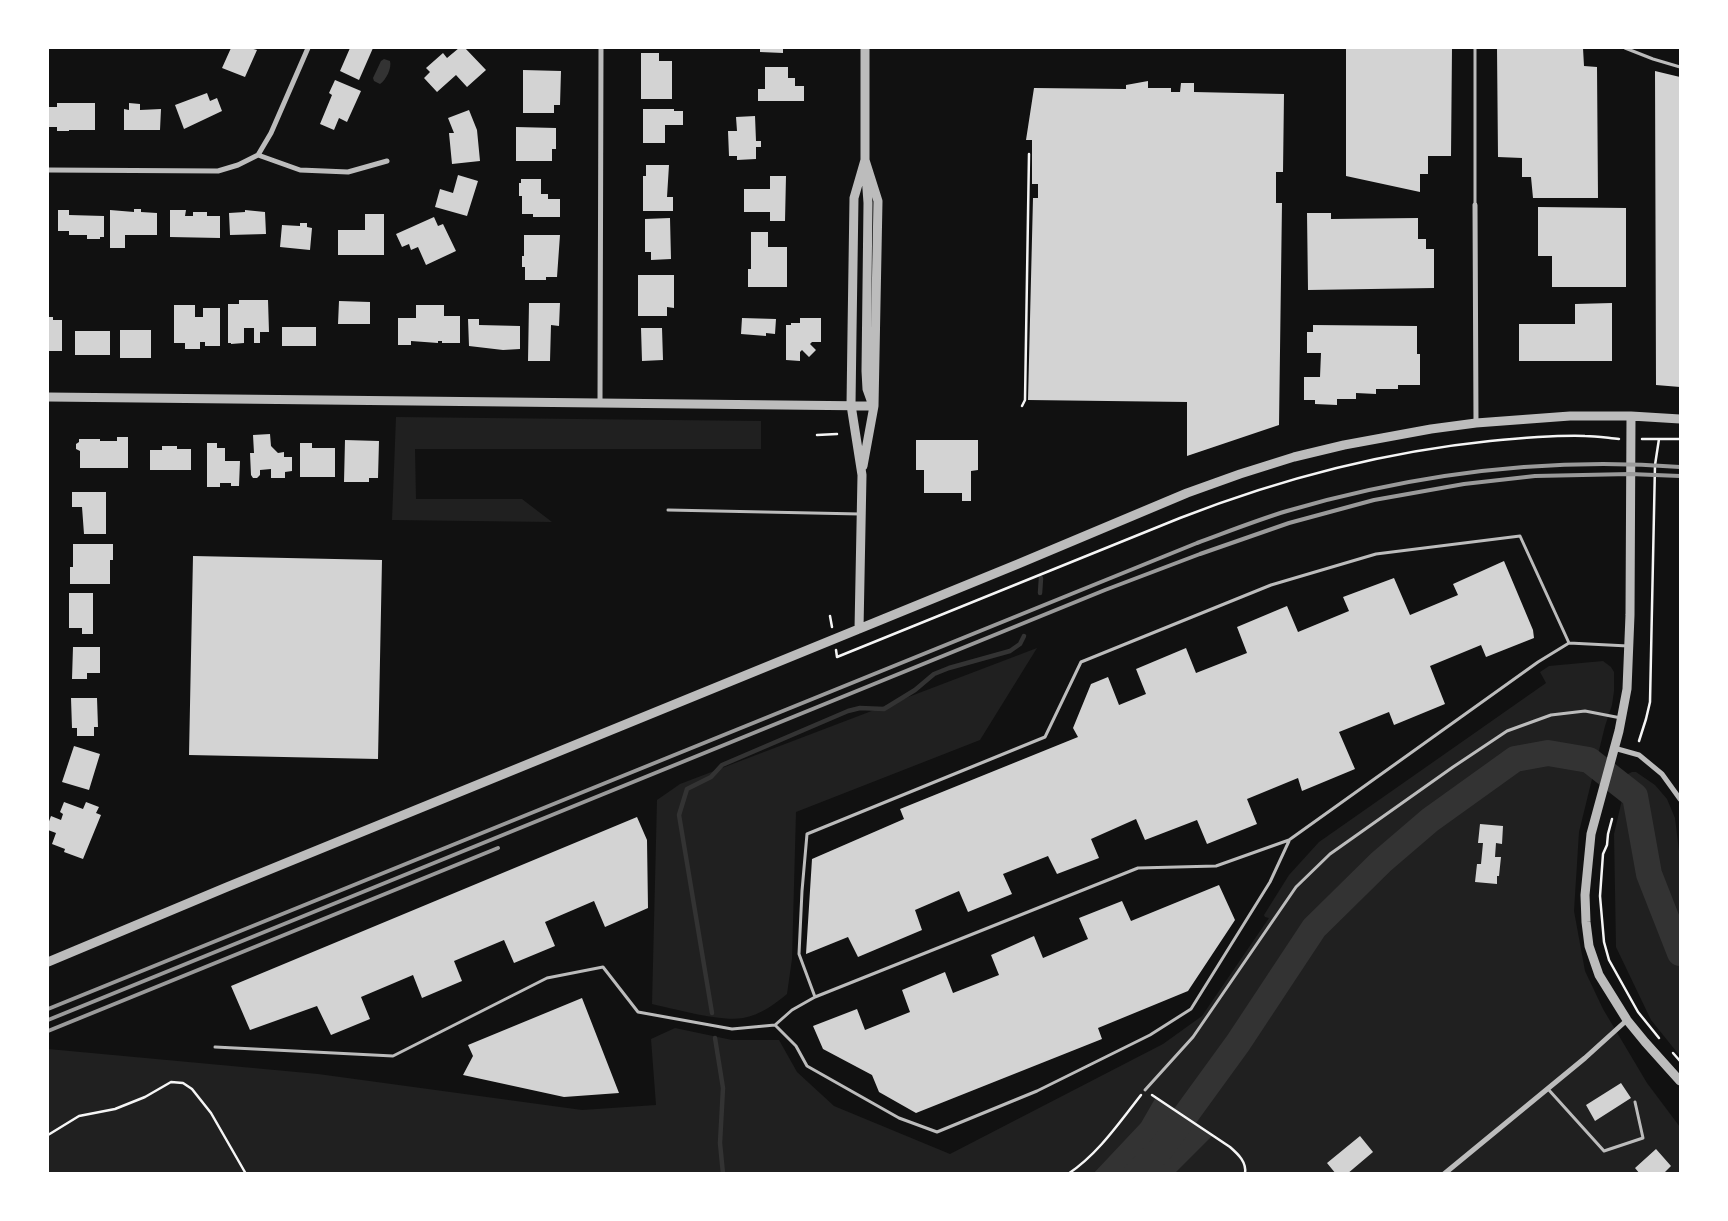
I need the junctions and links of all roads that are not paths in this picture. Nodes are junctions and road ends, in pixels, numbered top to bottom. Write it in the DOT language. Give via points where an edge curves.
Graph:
graph roads {
  1 [pos="308,48"];
  2 [pos="601,48"];
  3 [pos="866,48"];
  4 [pos="1476,48"];
  5 [pos="1625,48"];
  6 [pos="1680,68"];
  7 [pos="258,155"];
  8 [pos="865,160"];
  9 [pos="387,161"];
  10 [pos="48,170"];
  11 [pos="1475,205"];
  12 [pos="48,397"];
  13 [pos="600,402"];
  14 [pos="851,406"];
  15 [pos="874,406"];
  16 [pos="1631,416"];
  17 [pos="1680,419"];
  18 [pos="1476,423"];
  19 [pos="862,475"];
  20 [pos="668,510"];
  21 [pos="861,514"];
  22 [pos="859,629"];
  23 [pos="1569,643"];
  24 [pos="1629,646"];
  25 [pos="1622,718"];
  26 [pos="1614,748"];
  27 [pos="1680,799"];
  28 [pos="1289,840"];
  29 [pos="48,962"];
  30 [pos="815,997"];
  31 [pos="1627,1020"];
  32 [pos="775,1025"];
  33 [pos="216,1047"];
  34 [pos="1680,1081"];
  35 [pos="1547,1089"];
  36 [pos="1144,1090"];
  37 [pos="1635,1102"];
  38 [pos="1444,1174"];
  1 -- 7 [label="street" via="271,134"];
  2 -- 13 [label="street"];
  3 -- 8 [label="street"];
  4 -- 11 [label="lane"];
  5 -- 6 [label="lane"];
  7 -- 9 [label="street" via="300,170 348,172"];
  7 -- 10 [label="street" via="218,172"];
  8 -- 14 [label="street" via="854,198"];
  8 -- 15 [label="street" via="878,201"];
  11 -- 18 [label="street"];
  12 -- 13 [label="street"];
  13 -- 14 [label="street"];
  14 -- 15 [label="street"];
  14 -- 19 [label="street"];
  15 -- 19 [label="street"];
  16 -- 17 [label="street"];
  16 -- 18 [label="street" via="1570,416"];
  16 -- 24 [label="street"];
  18 -- 22 [label="street" via="1352,444 1240,474"];
  19 -- 21 [label="street"];
  20 -- 21 [label="lane"];
  21 -- 22 [label="street"];
  22 -- 29 [label="street"];
  23 -- 24 [label="lane"];
  23 -- 28 [label="lane"];
  23 -- 30 [label="lane" via="1520,536 1376,554 1271,585 1081,662 1045,737 807,834 799,954"];
  24 -- 25 [label="street"];
  25 -- 26 [label="street"];
  25 -- 36 [label="lane" via="1585,711 1551,715 1508,731 1330,854 1296,887 1193,1037"];
  26 -- 27 [label="street" via="1639,756 1662,774"];
  26 -- 31 [label="street" via="1591,834 1585,895 1586,922 1589,946 1599,975"];
  28 -- 30 [label="lane" via="1216,866 1138,868"];
  28 -- 32 [label="lane" via="1270,882 1191,1008 1150,1035 1037,1090 937,1132 899,1118 807,1066 796,1046"];
  30 -- 32 [label="lane" via="792,1010"];
  31 -- 34 [label="street"];
  31 -- 35 [label="street"];
  32 -- 33 [label="lane" via="732,1029 638,1012 603,967 547,978 393,1056"];
  35 -- 37 [label="lane" via="1604,1151 1643,1138"];
  35 -- 38 [label="street"];
}
